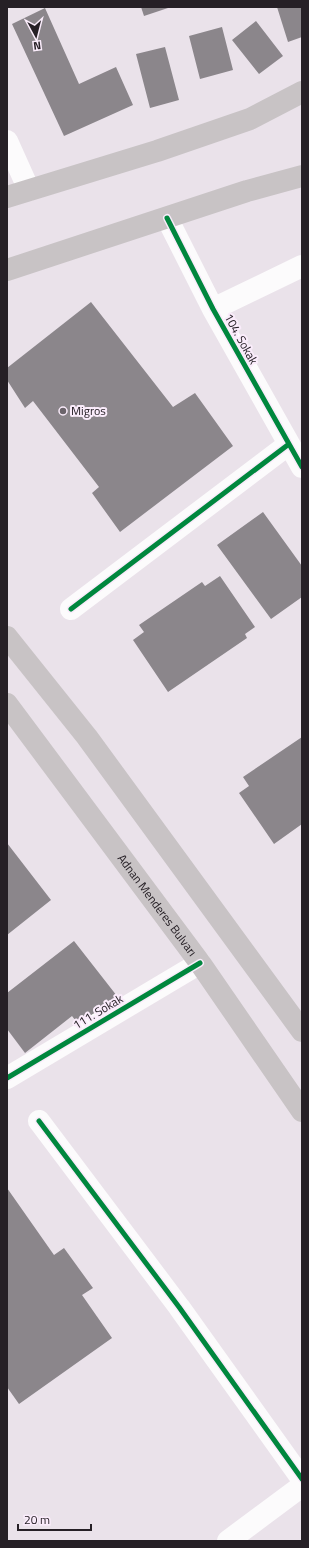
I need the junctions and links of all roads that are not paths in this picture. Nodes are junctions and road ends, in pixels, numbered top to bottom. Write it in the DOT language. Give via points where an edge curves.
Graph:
graph roads {
  1 [pos="302,92"];
  2 [pos="7,141"];
  3 [pos="302,176"];
  4 [pos="29,190"];
  5 [pos="7,197"];
  6 [pos="167,218"];
  7 [pos="302,266"];
  8 [pos="7,270"];
  9 [pos="213,309"];
  10 [pos="289,444"];
  11 [pos="302,468"];
  12 [pos="71,608"];
  13 [pos="7,637"];
  14 [pos="7,704"];
  15 [pos="200,964"];
  16 [pos="302,1031"];
  17 [pos="7,1078"];
  18 [pos="302,1112"];
  19 [pos="39,1120"];
  20 [pos="302,1478"];
  21 [pos="302,1486"];
  22 [pos="228,1541"];
  1 -- 4 [label="main road" via="250,119 157,152"];
  2 -- 4 [label="street"];
  3 -- 6 [label="main road" via="247,191"];
  4 -- 5 [label="main road"];
  6 -- 8 [label="main road"];
  6 -- 9 [label="street, 104. Sokak"];
  7 -- 9 [label="street"];
  9 -- 10 [label="street, 104. Sokak"];
  10 -- 11 [label="street, 104. Sokak"];
  10 -- 12 [label="street"];
  13 -- 16 [label="main road" via="88,736"];
  14 -- 15 [label="main road, Adnan Menderes Bulvarı"];
  15 -- 17 [label="street, 111. Sokak"];
  15 -- 18 [label="main road, Adnan Menderes Bulvarı"];
  19 -- 20 [label="street" via="179,1307"];
  21 -- 22 [label="street"];
}
